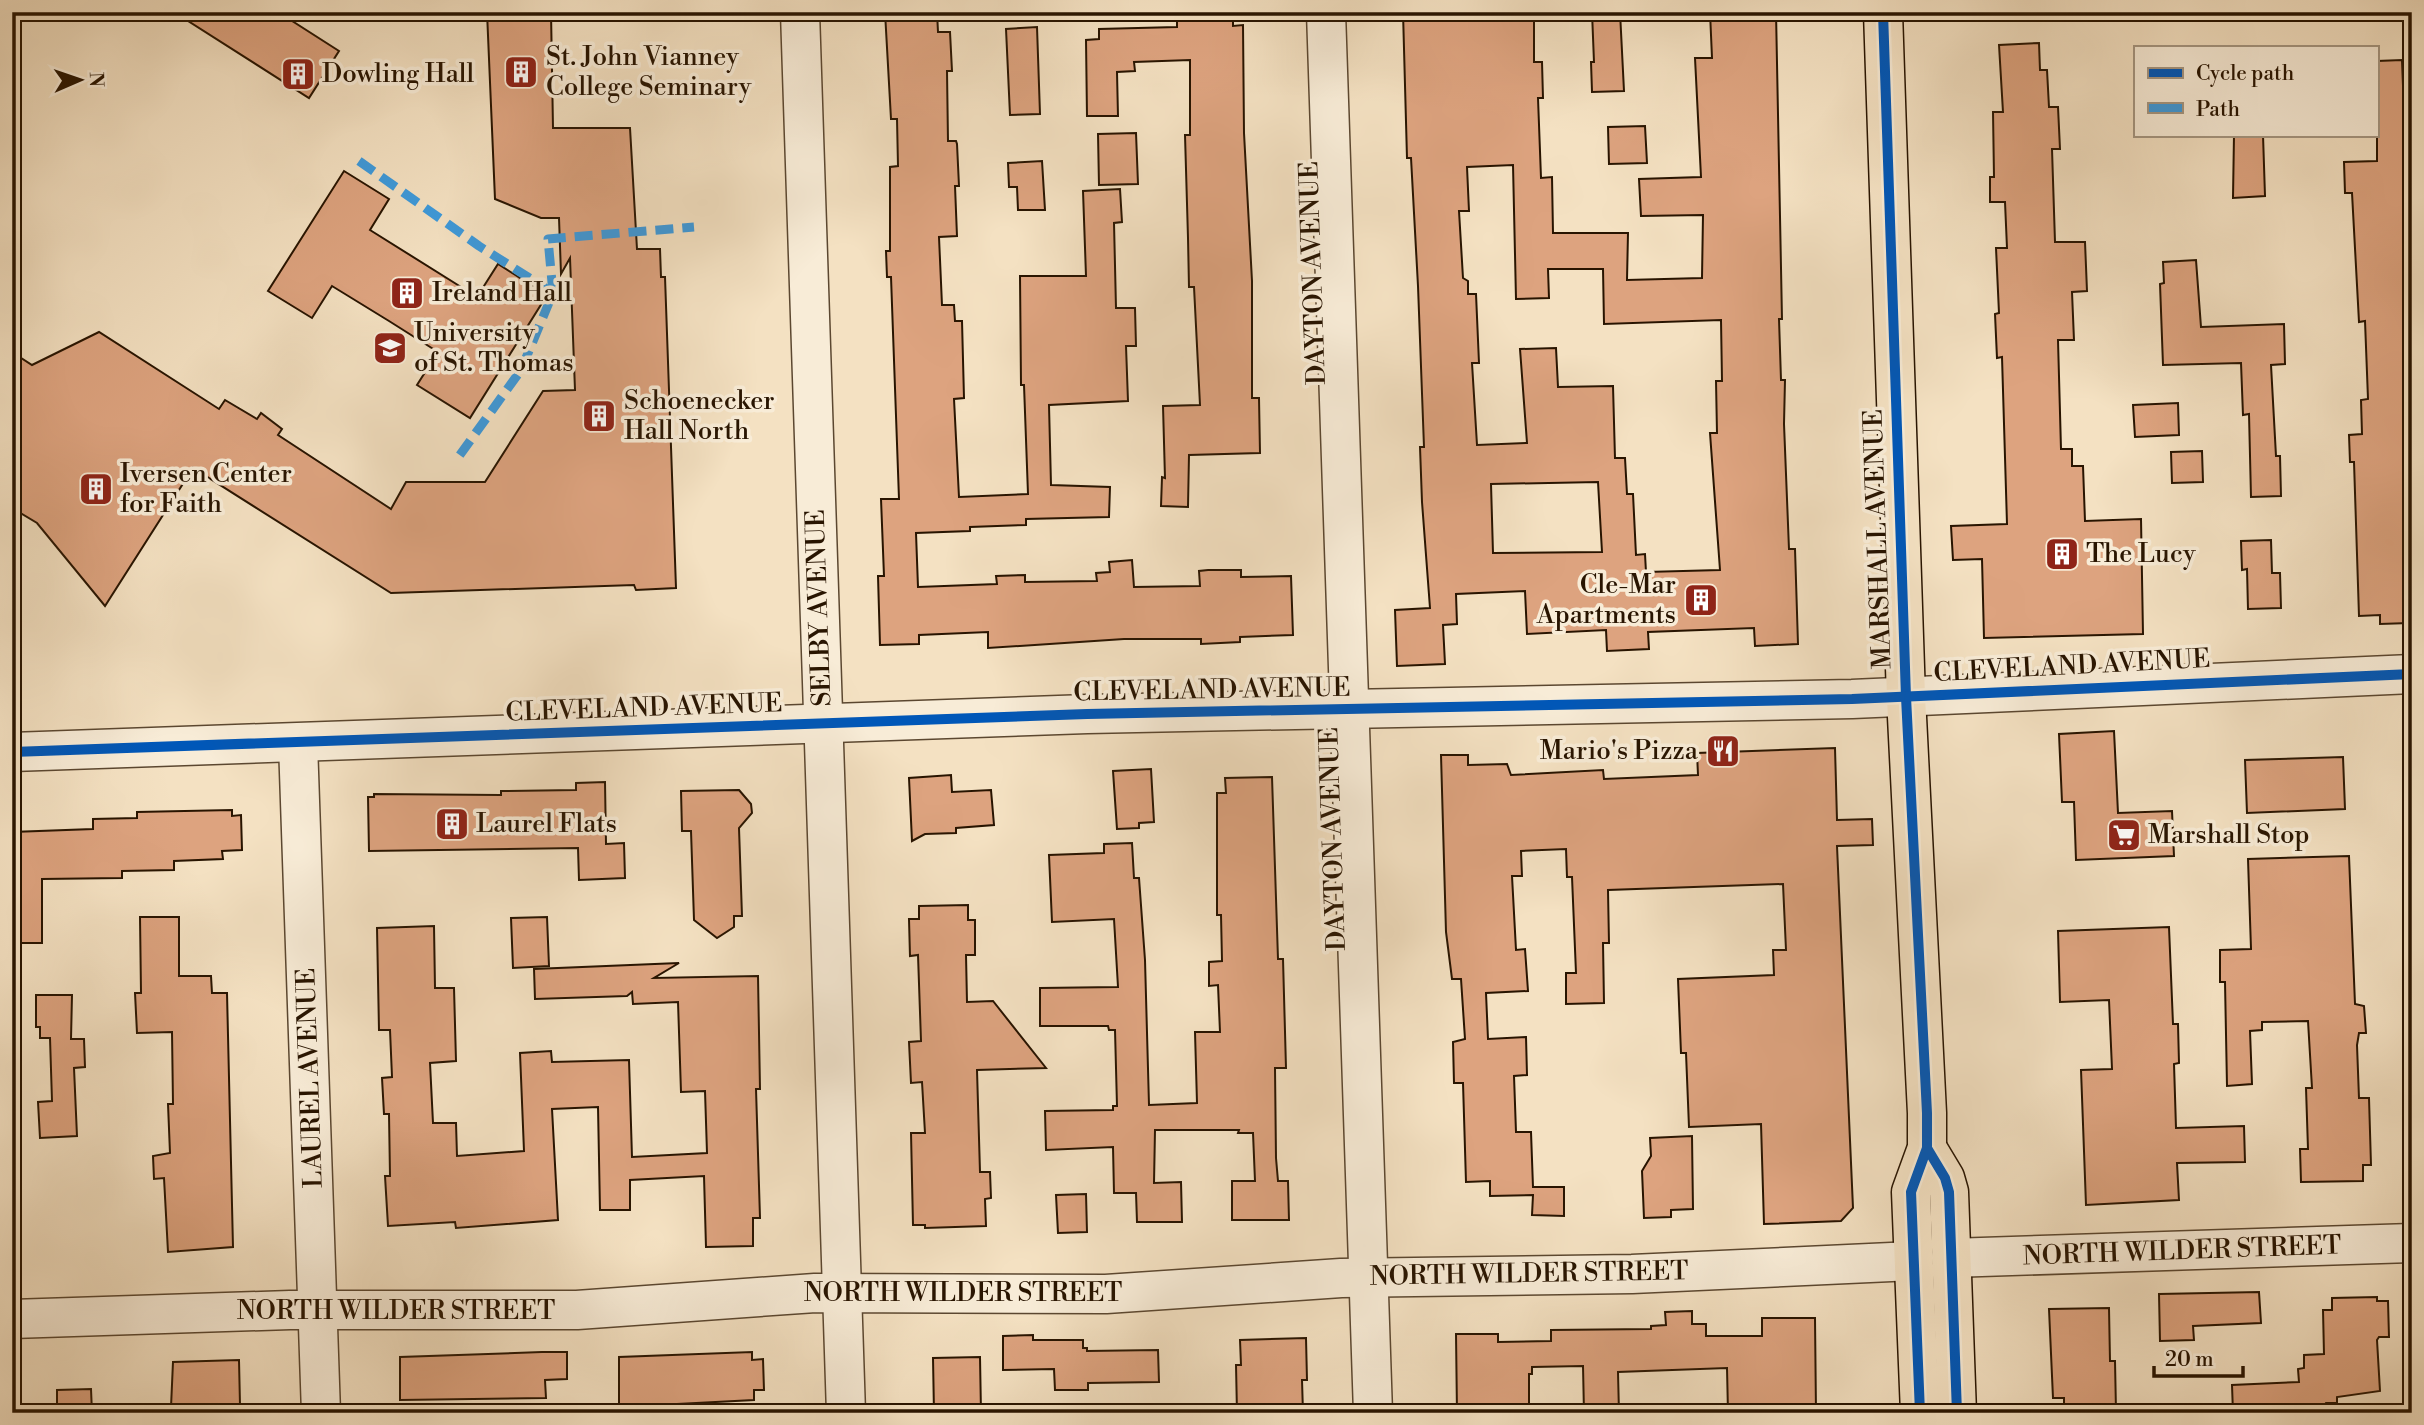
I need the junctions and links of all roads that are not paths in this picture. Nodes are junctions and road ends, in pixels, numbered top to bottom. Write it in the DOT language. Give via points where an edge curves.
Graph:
graph roads {
  1 [pos="800,12"];
  2 [pos="1326,12"];
  3 [pos="1882,12"];
  4 [pos="2412,674"];
  5 [pos="1906,697"];
  6 [pos="1351,710"];
  7 [pos="823,723"];
  8 [pos="298,743"];
  9 [pos="12,752"];
  10 [pos="1927,1148"];
  11 [pos="2412,1243"];
  12 [pos="1951,1258"];
  13 [pos="1913,1261"];
  14 [pos="1369,1278"];
  15 [pos="842,1292"];
  16 [pos="317,1310"];
  17 [pos="12,1319"];
  18 [pos="321,1413"];
  19 [pos="846,1413"];
  20 [pos="1373,1413"];
  21 [pos="1920,1413"];
  22 [pos="1957,1413"];
  1 -- 7 [label="street, SELBY AVENUE"];
  2 -- 6 [label="street, DAYTON AVENUE"];
  3 -- 5 [label="main road, MARSHALL AVENUE"];
  4 -- 5 [label="street, CLEVELAND AVENUE"];
  5 -- 6 [label="street, CLEVELAND AVENUE"];
  5 -- 10 [label="main road, MARSHALL AVENUE"];
  6 -- 7 [label="street, CLEVELAND AVENUE"];
  6 -- 14 [label="street, DAYTON AVENUE"];
  7 -- 8 [label="street, CLEVELAND AVENUE"];
  7 -- 15 [label="street, SELBY AVENUE"];
  8 -- 9 [label="street, CLEVELAND AVENUE"];
  8 -- 16 [label="street, LAUREL AVENUE"];
  10 -- 12 [label="main road, MARSHALL AVENUE" via="1949,1192"];
  10 -- 13 [label="main road, MARSHALL AVENUE" via="1911,1192"];
  11 -- 12 [label="street, NORTH WILDER STREET"];
  12 -- 22 [label="main road, MARSHALL AVENUE"];
  13 -- 14 [label="street, NORTH WILDER STREET" via="1632,1274"];
  13 -- 21 [label="main road, MARSHALL AVENUE"];
  14 -- 15 [label="street, NORTH WILDER STREET" via="1106,1294"];
  14 -- 20 [label="street, DAYTON AVENUE"];
  15 -- 16 [label="street, NORTH WILDER STREET" via="577,1310"];
  15 -- 19 [label="street, SELBY AVENUE"];
  16 -- 17 [label="street, NORTH WILDER STREET"];
  16 -- 18 [label="street, LAUREL AVENUE"];
}
